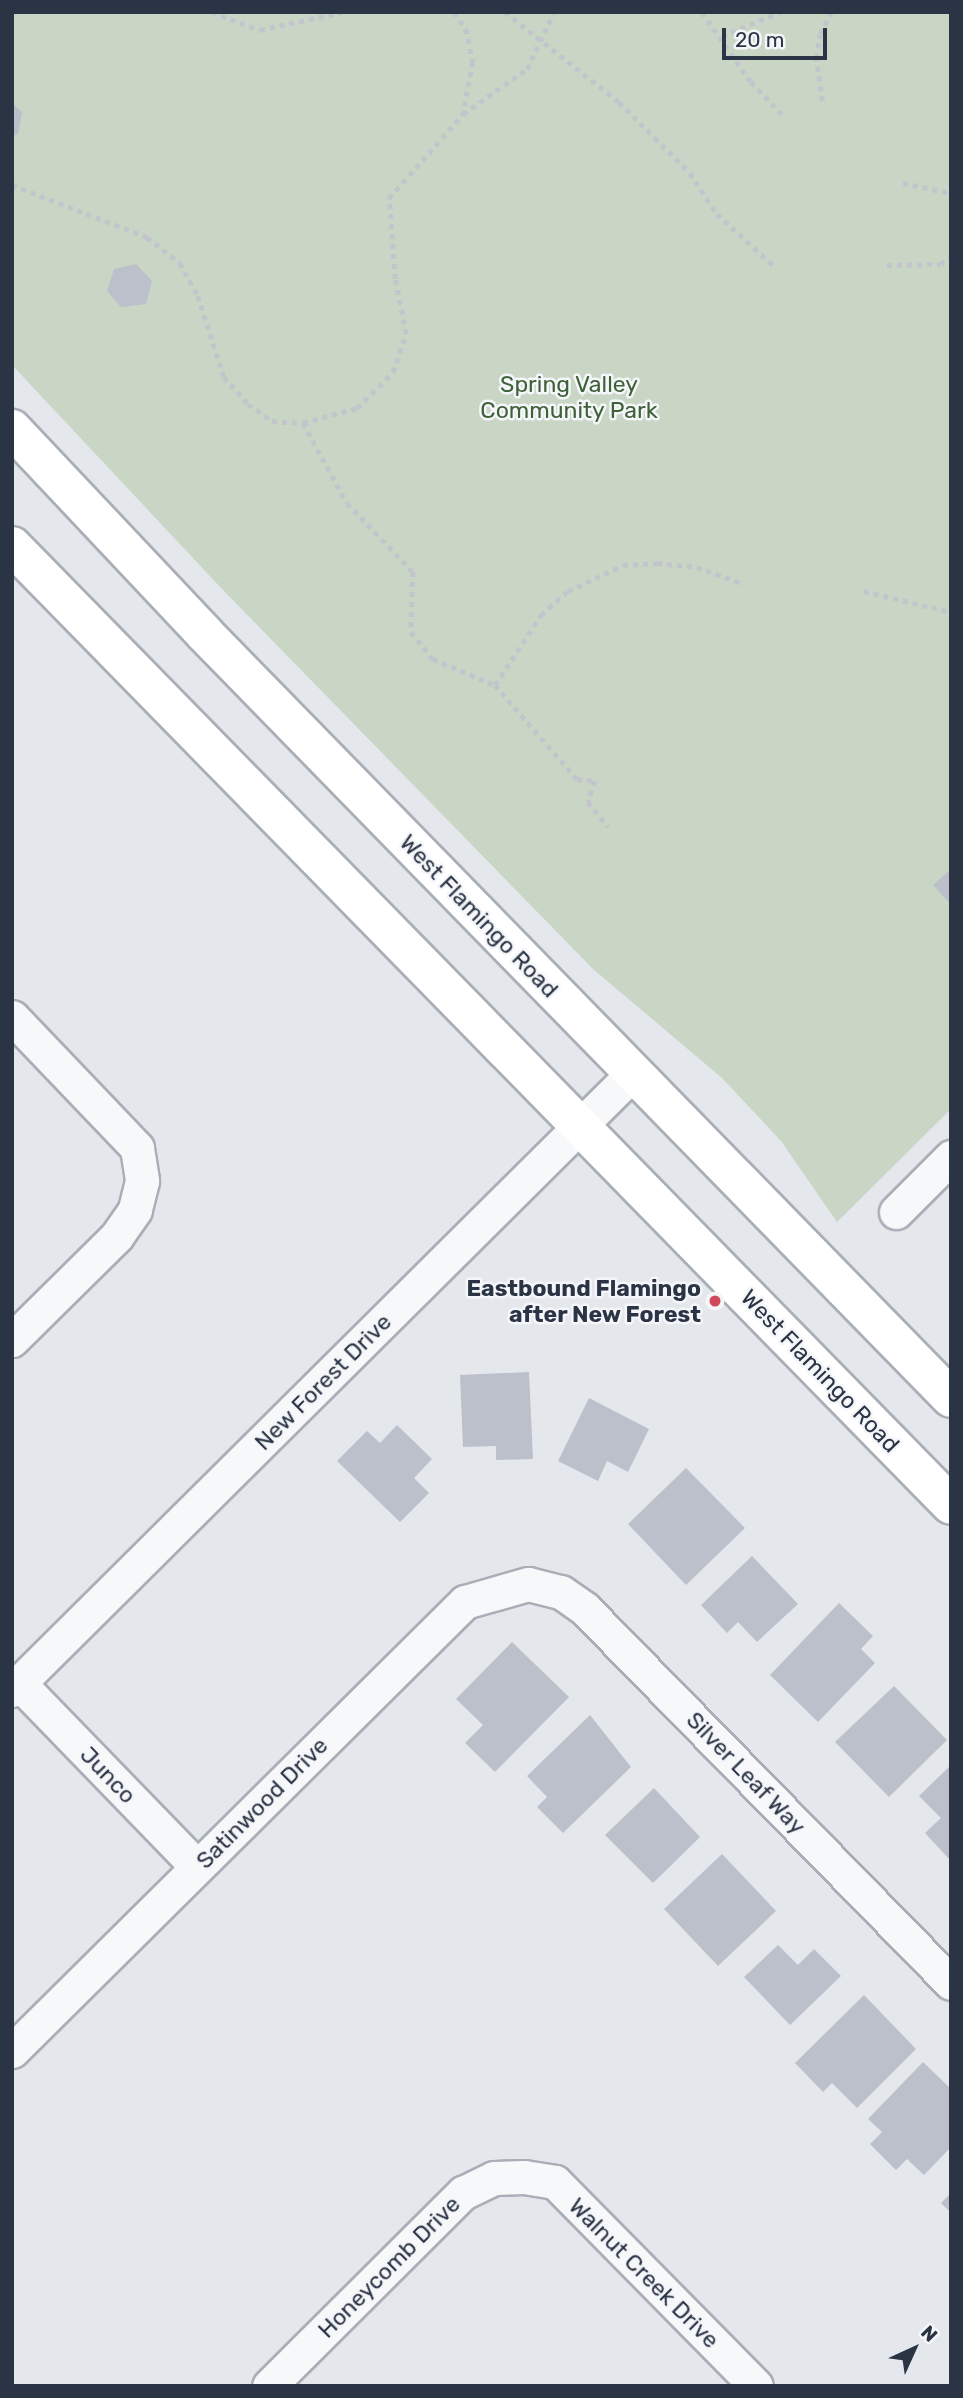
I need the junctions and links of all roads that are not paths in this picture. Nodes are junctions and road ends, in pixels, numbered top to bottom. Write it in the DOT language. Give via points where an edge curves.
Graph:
graph roads {
  1 [pos="12,429"];
  2 [pos="12,546"];
  3 [pos="12,1017"];
  4 [pos="633,1073"];
  5 [pos="581,1125"];
  6 [pos="951,1157"];
  7 [pos="896,1212"];
  8 [pos="12,1340"];
  9 [pos="951,1398"];
  10 [pos="951,1505"];
  11 [pos="528,1584"];
  12 [pos="16,1687"];
  13 [pos="197,1867"];
  14 [pos="951,1983"];
  15 [pos="12,2051"];
  16 [pos="524,2177"];
  17 [pos="269,2386"];
  18 [pos="756,2386"];
  1 -- 4 [label="main road, West Flamingo Road" via="204,634"];
  2 -- 5 [label="main road, West Flamingo Road"];
  3 -- 8 [label="street" via="137,1148 142,1181 135,1210 117,1236"];
  4 -- 5 [label="street, New Forest Drive"];
  4 -- 9 [label="main road, West Flamingo Road"];
  5 -- 10 [label="main road, West Flamingo Road"];
  5 -- 12 [label="street, New Forest Drive"];
  6 -- 7 [label="street"];
  11 -- 13 [label="street, Satinwood Drive" via="464,1602"];
  11 -- 14 [label="street, Silver Leaf Way" via="561,1592 585,1609"];
  12 -- 13 [label="street, Junco"];
  13 -- 15 [label="street, Satinwood Drive"];
  16 -- 17 [label="street, Honeycomb Drive" via="494,2178 463,2193"];
  16 -- 18 [label="street, Walnut Creek Drive" via="555,2182"];
}
